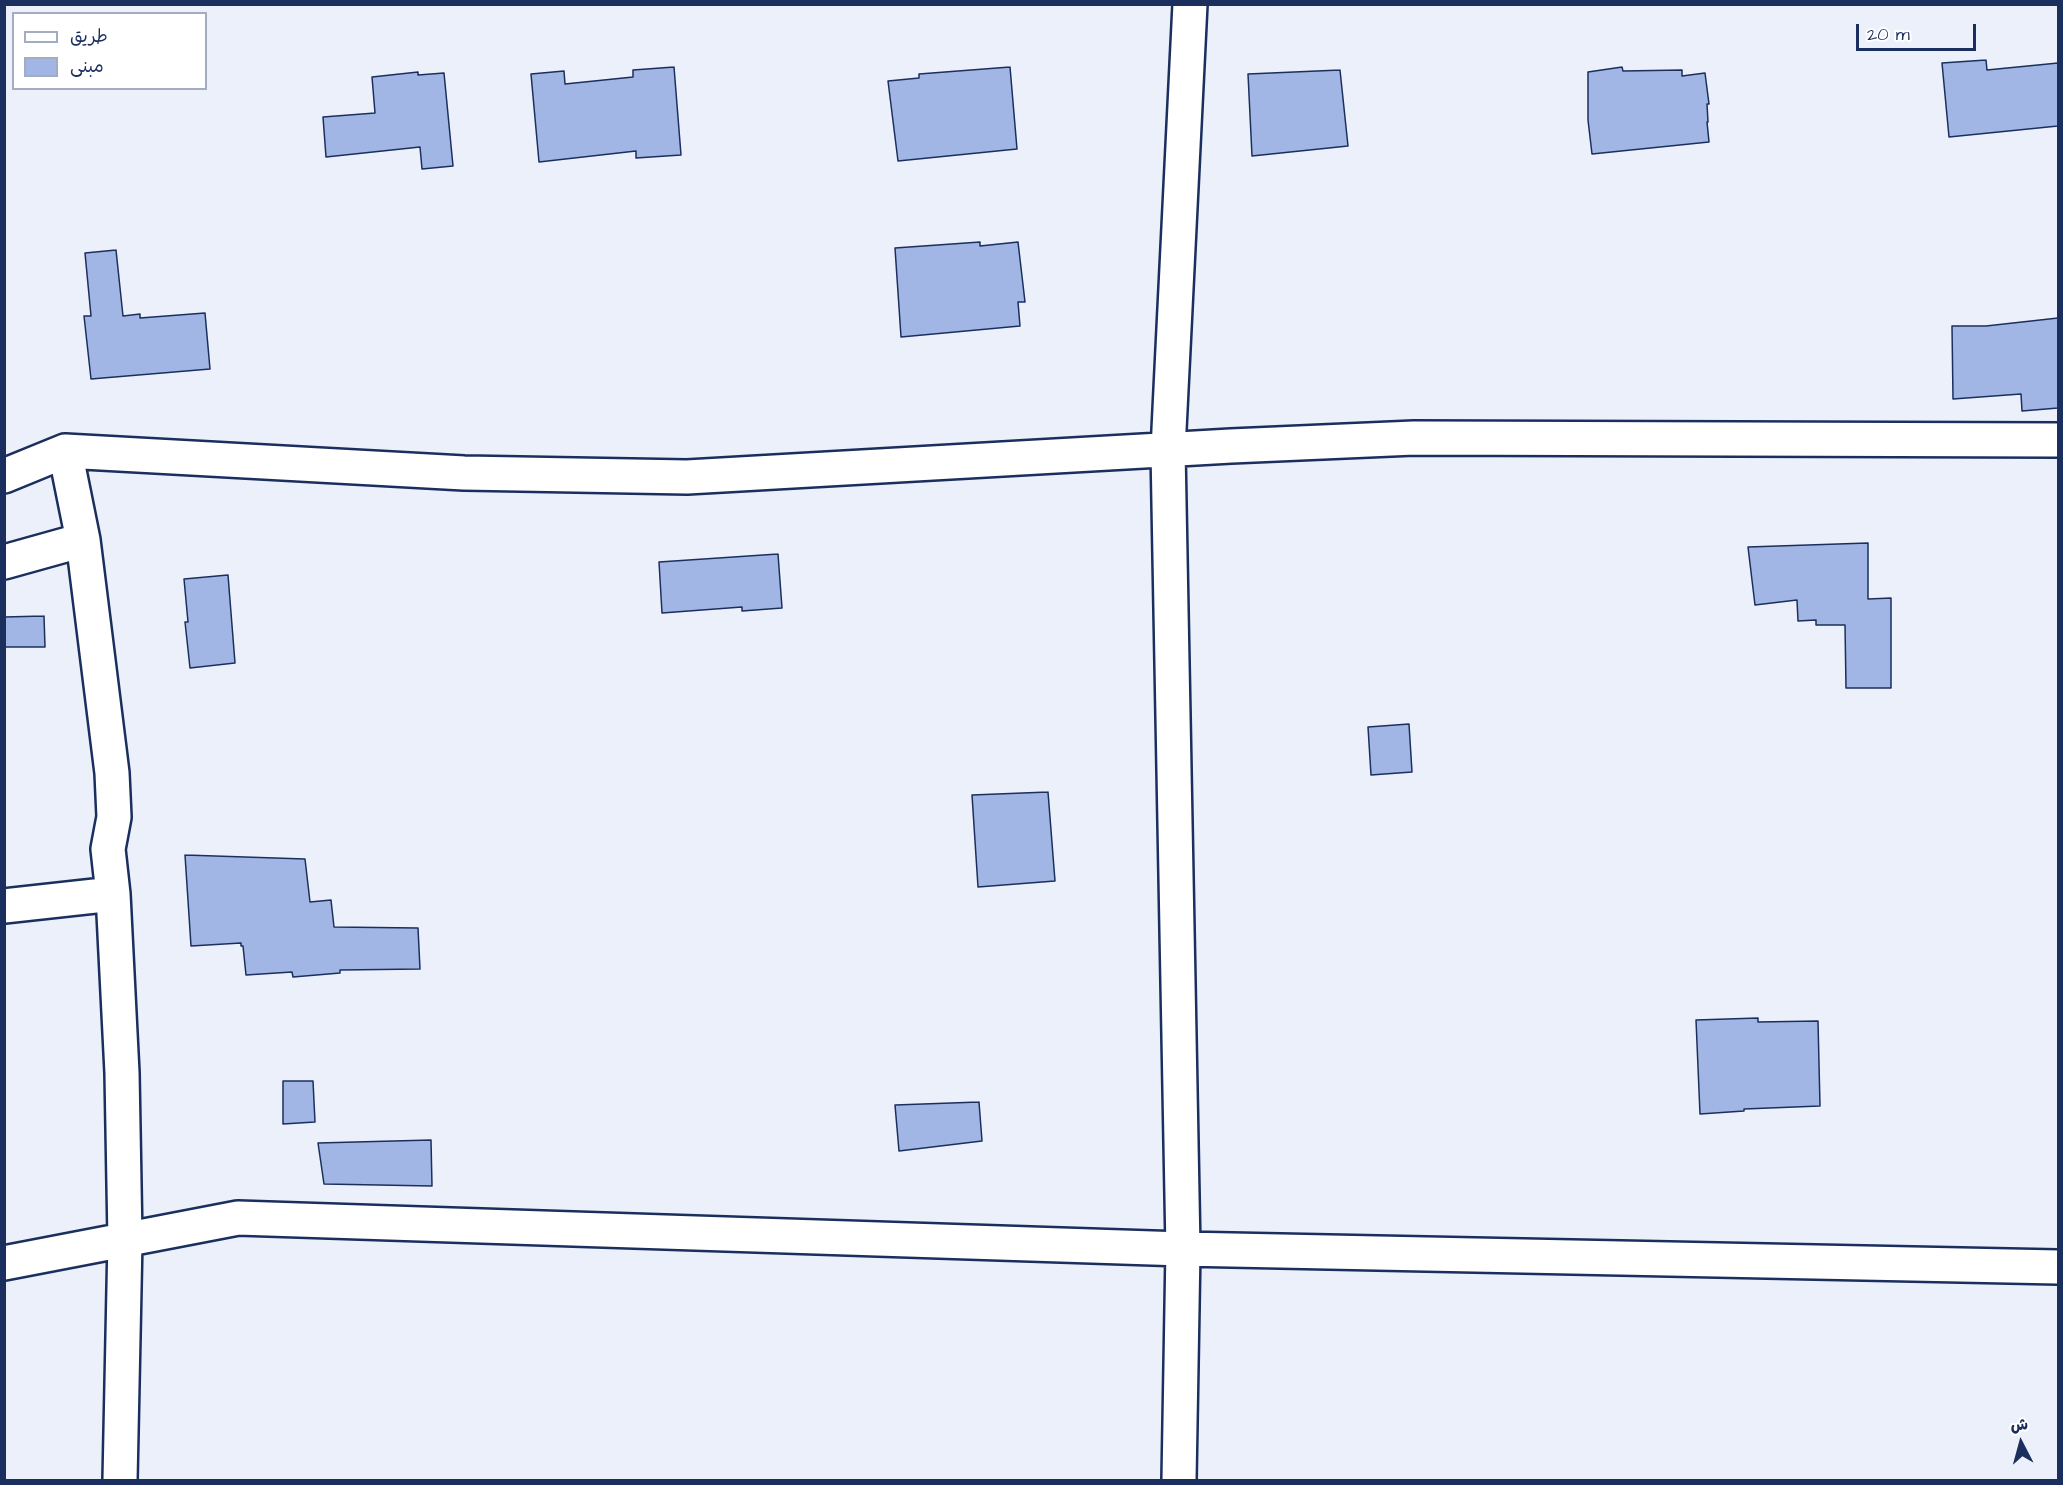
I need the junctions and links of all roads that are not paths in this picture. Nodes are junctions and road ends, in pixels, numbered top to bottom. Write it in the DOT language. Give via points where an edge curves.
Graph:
graph roads {
  1 [pos="1190,4"];
  2 [pos="2058,440"];
  3 [pos="1168,450"];
  4 [pos="65,451"];
  5 [pos="4,476"];
  6 [pos="83,540"];
  7 [pos="4,562"];
  8 [pos="113,894"];
  9 [pos="4,906"];
  10 [pos="125,1240"];
  11 [pos="1183,1249"];
  12 [pos="4,1263"];
  13 [pos="2058,1267"];
  14 [pos="120,1480"];
  15 [pos="1179,1480"];
  1 -- 3 [label="street"];
  2 -- 3 [label="street" via="1414,438"];
  3 -- 4 [label="street" via="687,477 464,473"];
  3 -- 11 [label="street"];
  4 -- 5 [label="street"];
  4 -- 6 [label="street"];
  6 -- 7 [label="street"];
  6 -- 8 [label="street" via="112,773 114,817 108,849"];
  8 -- 9 [label="street"];
  8 -- 10 [label="street"];
  10 -- 11 [label="street" via="238,1218"];
  10 -- 12 [label="street"];
  10 -- 14 [label="street"];
  11 -- 13 [label="street"];
  11 -- 15 [label="street"];
}
